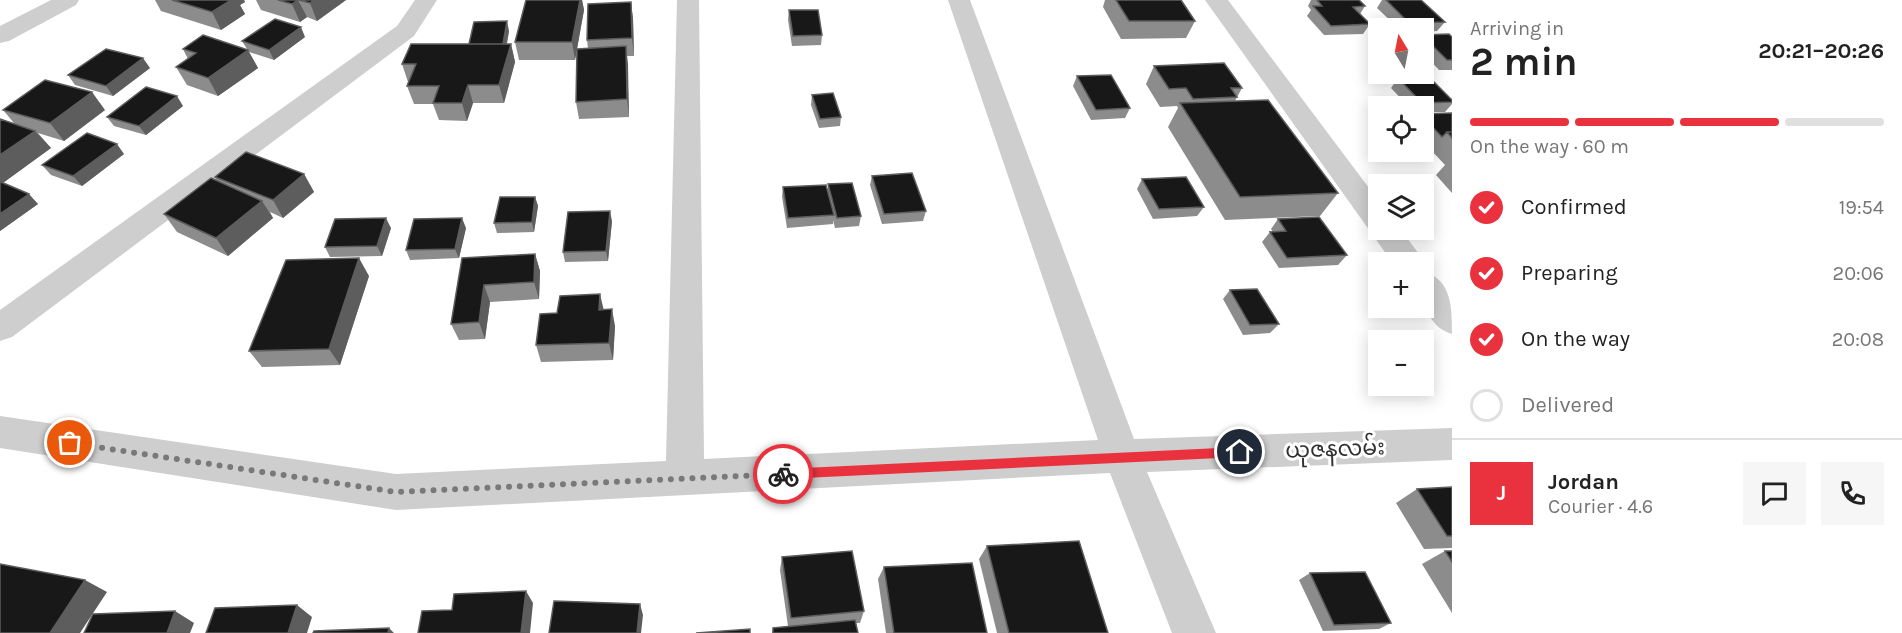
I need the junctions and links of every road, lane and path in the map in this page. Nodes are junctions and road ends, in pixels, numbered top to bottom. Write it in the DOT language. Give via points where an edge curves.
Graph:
graph roads {
  1 [pos="68,0"];
  2 [pos="426,0"];
  3 [pos="688,0"];
  4 [pos="959,0"];
  5 [pos="1216,0"];
  6 [pos="0,36"];
  7 [pos="1368,207"];
  8 [pos="1392,240"];
  9 [pos="1401,252"];
  10 [pos="1434,297"];
  11 [pos="1452,321"];
  12 [pos="0,328"];
  13 [pos="0,432"];
  14 [pos="1452,444"];
  15 [pos="1122,456"];
  16 [pos="685,479"];
  17 [pos="1194,633"];
  1 -- 6 [label="street"];
  2 -- 12 [label="street" via="406,31"];
  3 -- 16 [label="street"];
  4 -- 15 [label="street"];
  5 -- 7 [label="street"];
  8 -- 9 [label="street"];
  10 -- 11 [label="street"];
  13 -- 16 [label="street, ယုဇနလမ်း" via="396,492"];
  14 -- 15 [label="street, ယုဇနလမ်း"];
  15 -- 16 [label="street, ယုဇနလမ်း"];
  15 -- 17 [label="street"];
}
